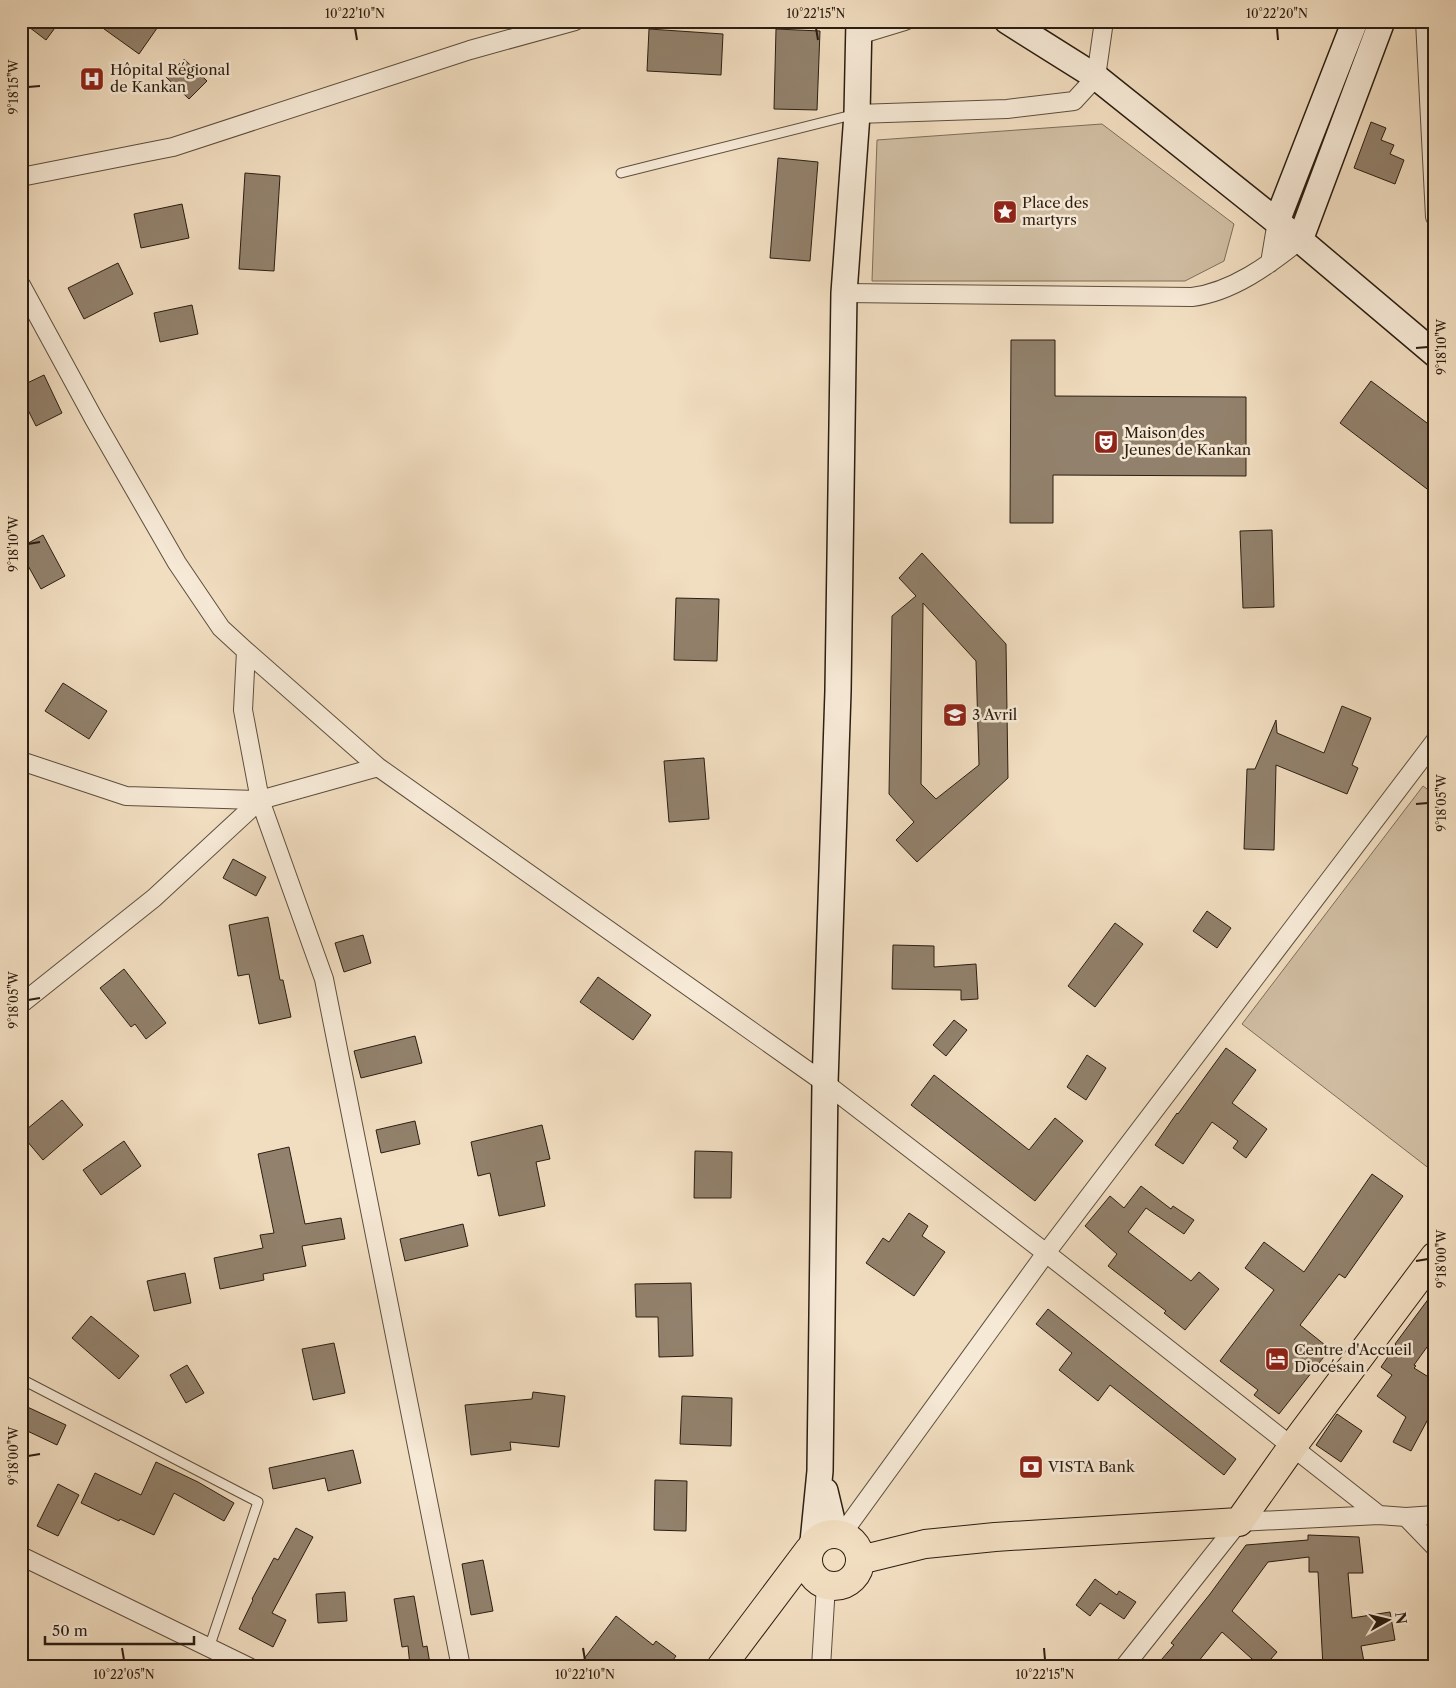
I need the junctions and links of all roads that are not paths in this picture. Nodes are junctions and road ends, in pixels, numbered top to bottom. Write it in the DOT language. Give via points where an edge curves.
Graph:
graph roads {
  1 [pos="575,21"];
  2 [pos="906,21"];
  3 [pos="1007,21"];
  4 [pos="1104,21"];
  5 [pos="1355,21"];
  6 [pos="1382,21"];
  7 [pos="1425,21"];
  8 [pos="859,28"];
  9 [pos="1096,77"];
  10 [pos="857,114"];
  11 [pos="621,173"];
  12 [pos="21,177"];
  13 [pos="1435,218"];
  14 [pos="1276,222"];
  15 [pos="1300,240"];
  16 [pos="1270,263"];
  17 [pos="21,285"];
  18 [pos="844,293"];
  19 [pos="1432,348"];
  20 [pos="246,651"];
  21 [pos="1435,741"];
  22 [pos="21,761"];
  23 [pos="378,767"];
  24 [pos="260,800"];
  25 [pos="21,1004"];
  26 [pos="826,1083"];
  27 [pos="1046,1253"];
  28 [pos="1435,1256"];
  29 [pos="21,1379"];
  30 [pos="1292,1447"];
  31 [pos="1379,1515"];
  32 [pos="1435,1516"];
  33 [pos="1406,1517"];
  34 [pos="1239,1522"];
  35 [pos="835,1543"];
  36 [pos="1435,1547"];
  37 [pos="21,1556"];
  38 [pos="822,1583"];
  39 [pos="767,1607"];
  40 [pos="209,1648"];
  41 [pos="248,1667"];
  42 [pos="461,1667"];
  43 [pos="721,1667"];
  44 [pos="821,1667"];
  45 [pos="1124,1667"];
  1 -- 12 [label="street" via="470,50 173,147"];
  2 -- 8 [label="street"];
  3 -- 9 [label="main road"];
  4 -- 9 [label="street"];
  5 -- 14 [label="main road"];
  6 -- 15 [label="main road"];
  7 -- 13 [label="street"];
  8 -- 10 [label="main road"];
  9 -- 10 [label="street" via="1074,101 1007,109"];
  9 -- 14 [label="main road"];
  10 -- 11 [label="lane"];
  10 -- 18 [label="main road"];
  14 -- 15 [label="main road"];
  14 -- 16 [label="street"];
  15 -- 16 [label="street"];
  15 -- 19 [label="main road"];
  16 -- 18 [label="street" via="1216,293 1192,297"];
  17 -- 20 [label="street" via="177,563 221,628"];
  18 -- 26 [label="main road" via="838,681"];
  20 -- 23 [label="street"];
  20 -- 24 [label="street" via="243,710"];
  21 -- 27 [label="street"];
  22 -- 24 [label="street" via="126,796"];
  23 -- 24 [label="street"];
  23 -- 26 [label="street"];
  24 -- 25 [label="street" via="154,898"];
  24 -- 42 [label="street" via="324,979"];
  26 -- 27 [label="street"];
  26 -- 35 [label="main road" via="820,1472"];
  27 -- 30 [label="street"];
  27 -- 35 [label="street"];
  28 -- 30 [label="highway"];
  29 -- 40 [label="lane" via="258,1502"];
  30 -- 31 [label="street"];
  30 -- 34 [label="highway"];
  31 -- 33 [label="street"];
  31 -- 34 [label="street"];
  32 -- 33 [label="street"];
  33 -- 36 [label="street"];
  34 -- 35 [label="highway" via="925,1544"];
  34 -- 45 [label="street"];
  35 -- 38 [label="highway" via="807,1558 812,1575"];
  35 -- 38 [label="highway" via="856,1575 843,1585"];
  35 -- 39 [label="highway"];
  37 -- 40 [label="street"];
  38 -- 39 [label="highway"];
  38 -- 44 [label="street"];
  39 -- 43 [label="highway"];
  40 -- 41 [label="street"];
}
